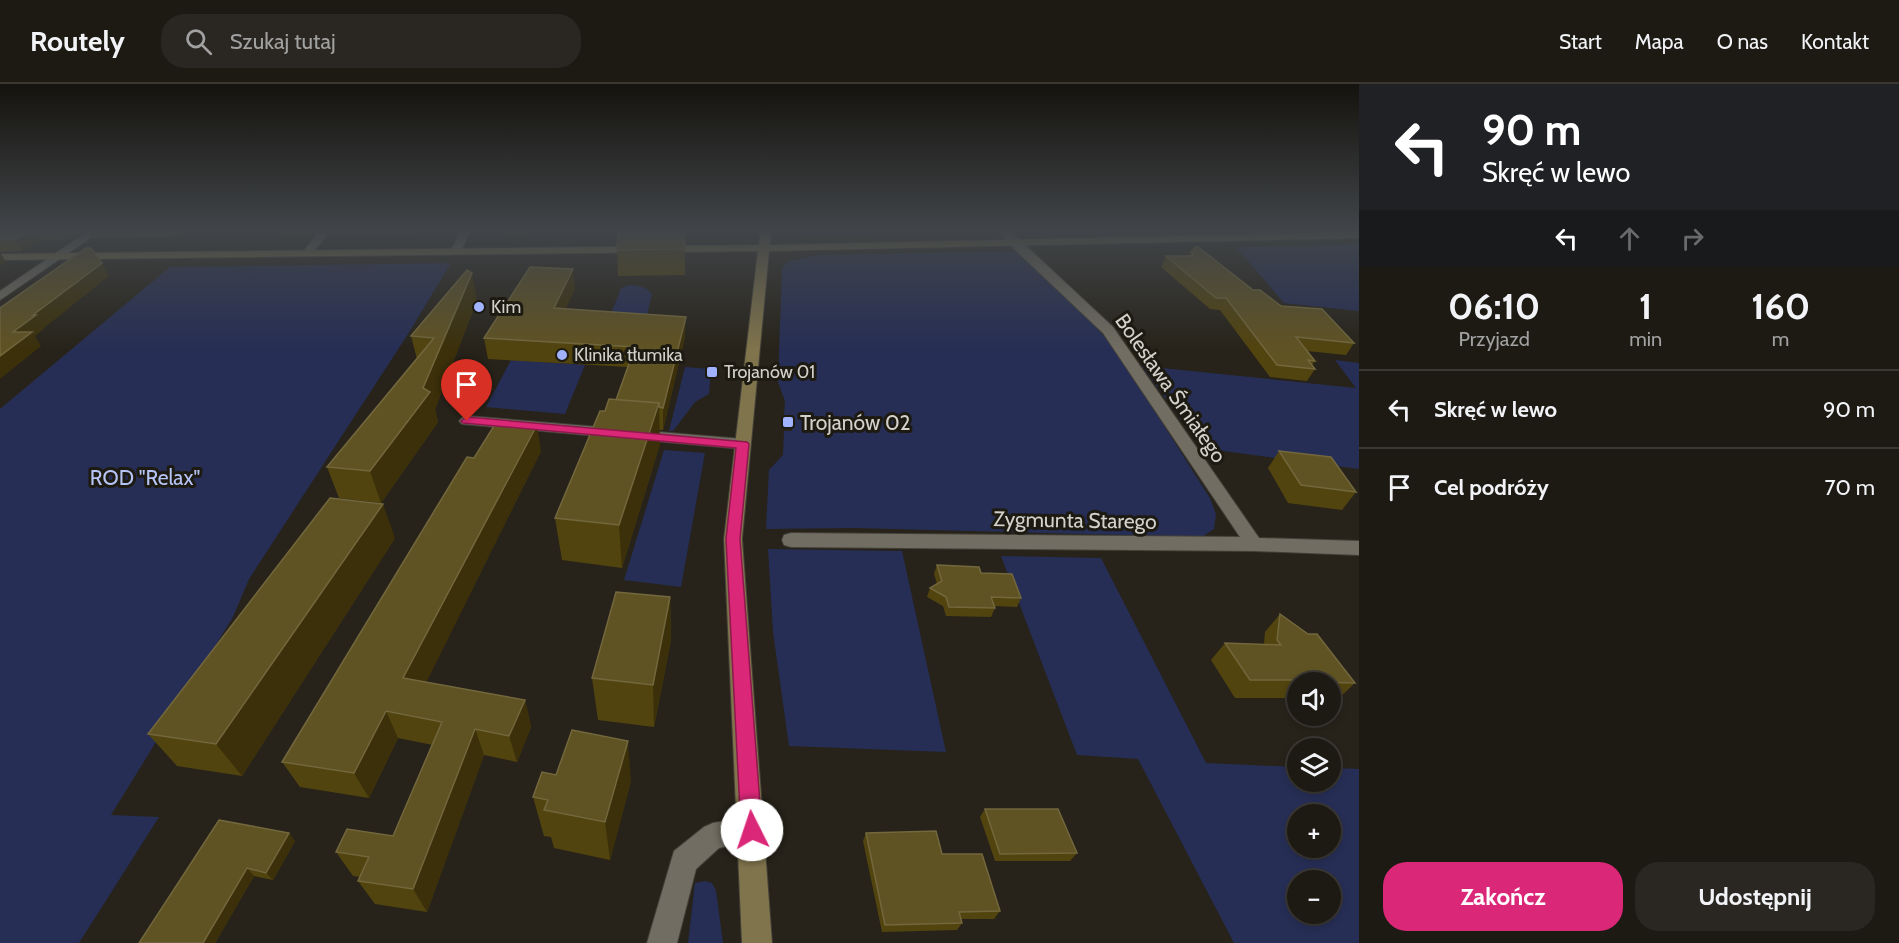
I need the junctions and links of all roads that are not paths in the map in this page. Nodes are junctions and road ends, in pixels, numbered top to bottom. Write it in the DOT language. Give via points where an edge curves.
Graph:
graph roads {
  1 [pos="39,270"];
  2 [pos="763,270"];
  3 [pos="1043,270"];
  4 [pos="0,296"];
  5 [pos="467,421"];
  6 [pos="743,444"];
  7 [pos="791,540"];
  8 [pos="1254,544"];
  9 [pos="1359,548"];
  10 [pos="752,830"];
  11 [pos="662,943"];
  12 [pos="757,943"];
  1 -- 4 [label="street"];
  2 -- 6 [label="street"];
  3 -- 8 [label="street, Bolesława Śmiałego" via="1108,330"];
  5 -- 6 [label="street"];
  6 -- 10 [label="street" via="733,539"];
  7 -- 8 [label="street, Zygmunta Starego"];
  8 -- 9 [label="street, Zygmunta Starego"];
  10 -- 11 [label="street" via="713,836 684,861"];
  10 -- 12 [label="street"];
}
